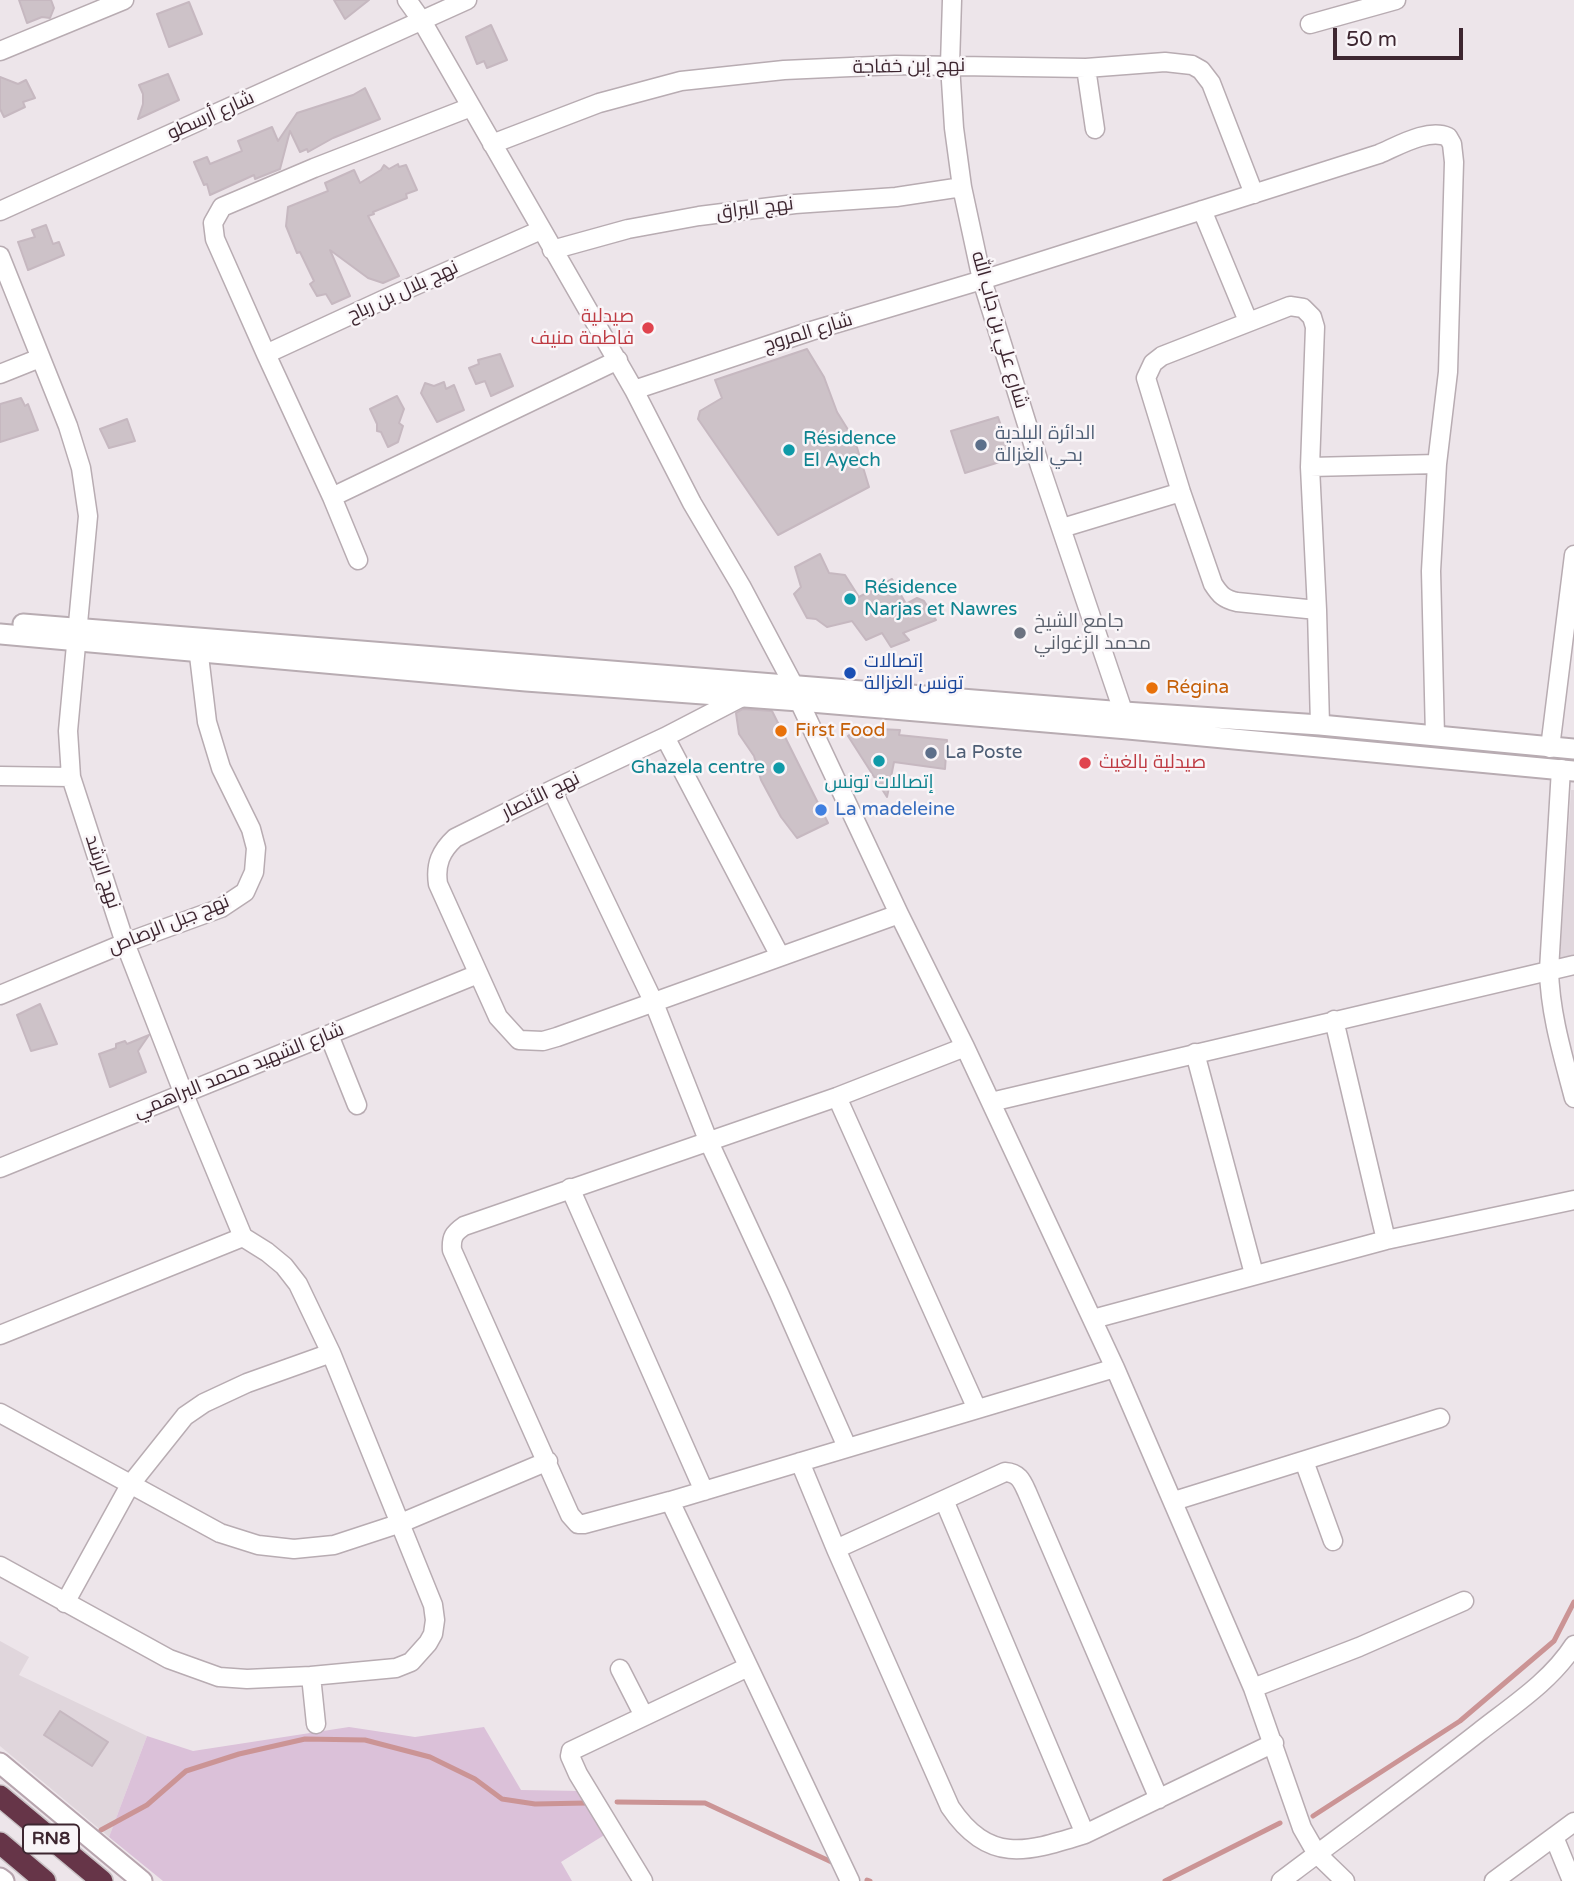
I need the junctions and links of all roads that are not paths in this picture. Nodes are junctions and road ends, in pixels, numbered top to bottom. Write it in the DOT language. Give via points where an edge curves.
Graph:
graph roads {
  1 [pos="124,0"];
  2 [pos="407,0"];
  3 [pos="467,0"];
  4 [pos="952,0"];
  5 [pos="1396,0"];
  6 [pos="422,21"];
  7 [pos="1310,24"];
  8 [pos="0,51"];
  9 [pos="950,65"];
  10 [pos="1086,68"];
  11 [pos="471,107"];
  12 [pos="1095,130"];
  13 [pos="492,144"];
  14 [pos="962,187"];
  15 [pos="1254,194"];
  16 [pos="1202,210"];
  17 [pos="0,211"];
  18 [pos="541,230"];
  19 [pos="552,250"];
  20 [pos="0,256"];
  21 [pos="982,280"];
  22 [pos="1248,321"];
  23 [pos="266,355"];
  24 [pos="40,359"];
  25 [pos="618,360"];
  26 [pos="0,374"];
  27 [pos="634,390"];
  28 [pos="1437,464"];
  29 [pos="1310,467"];
  30 [pos="1181,492"];
  31 [pos="332,497"];
  32 [pos="1062,528"];
  33 [pos="1574,555"];
  34 [pos="358,560"];
  35 [pos="1317,610"];
  36 [pos="0,622"];
  37 [pos="0,634"];
  38 [pos="77,635"];
  39 [pos="198,645"];
  40 [pos="758,682"];
  41 [pos="796,692"];
  42 [pos="744,697"];
  43 [pos="1126,720"];
  44 [pos="1320,725"];
  45 [pos="1435,736"];
  46 [pos="665,737"];
  47 [pos="1550,748"];
  48 [pos="1574,749"];
  49 [pos="1567,770"];
  50 [pos="0,776"];
  51 [pos="71,777"];
  52 [pos="552,790"];
  53 [pos="899,914"];
  54 [pos="125,943"];
  55 [pos="780,956"];
  56 [pos="1574,965"];
  57 [pos="1549,970"];
  58 [pos="478,974"];
  59 [pos="0,995"];
  60 [pos="654,1003"];
  61 [pos="1334,1020"];
  62 [pos="329,1035"];
  63 [pos="965,1046"];
  64 [pos="1195,1053"];
  65 [pos="183,1092"];
  66 [pos="837,1097"];
  67 [pos="1574,1098"];
  68 [pos="991,1102"];
  69 [pos="357,1105"];
  70 [pos="708,1140"];
  71 [pos="0,1168"];
  72 [pos="570,1188"];
  73 [pos="1574,1200"];
  74 [pos="243,1237"];
  75 [pos="1386,1240"];
  76 [pos="1254,1274"];
  77 [pos="1093,1319"];
  78 [pos="0,1335"];
  79 [pos="331,1353"];
  80 [pos="1115,1368"];
  81 [pos="977,1409"];
  82 [pos="0,1413"];
  83 [pos="1440,1418"];
  84 [pos="847,1447"];
  85 [pos="548,1461"];
  86 [pos="1304,1461"];
  87 [pos="800,1462"];
  88 [pos="130,1485"];
  89 [pos="704,1491"];
  90 [pos="944,1500"];
  91 [pos="670,1501"];
  92 [pos="1174,1501"];
  93 [pos="401,1523"];
  94 [pos="1333,1541"];
  95 [pos="836,1549"];
  96 [pos="0,1566"];
  97 [pos="1464,1601"];
  98 [pos="65,1603"];
  99 [pos="1574,1645"];
  100 [pos="748,1667"];
  101 [pos="620,1669"];
  102 [pos="311,1676"];
  103 [pos="1253,1688"];
  104 [pos="644,1716"];
  105 [pos="316,1724"];
  106 [pos="1274,1743"];
  107 [pos="0,1763"];
  108 [pos="0,1796"];
  109 [pos="1158,1800"];
  110 [pos="1574,1822"];
  111 [pos="1085,1834"];
  112 [pos="1553,1838"];
  113 [pos="0,1843"];
  114 [pos="1317,1853"];
  115 [pos="45,1881"];
  116 [pos="102,1881"];
  117 [pos="142,1881"];
  118 [pos="643,1881"];
  119 [pos="850,1881"];
  120 [pos="1281,1881"];
  121 [pos="1345,1881"];
  122 [pos="1494,1881"];
  123 [pos="1572,1881"];
  1 -- 8 [label="street"];
  2 -- 6 [label="street"];
  3 -- 6 [label="street, شارع أرسطو"];
  4 -- 9 [label="street, شارع علي بن جاب الله"];
  5 -- 7 [label="street"];
  6 -- 11 [label="street"];
  6 -- 17 [label="street, شارع أرسطو"];
  9 -- 10 [label="street, نهج إبن خفاجة"];
  9 -- 13 [label="street, نهج إبن خفاجة" via="784,70 681,80 599,103"];
  9 -- 14 [label="street, شارع علي بن جاب الله"];
  10 -- 12 [label="street"];
  10 -- 15 [label="street, نهج إبن خفاجة" via="1165,62 1201,70 1211,83"];
  11 -- 13 [label="street"];
  11 -- 23 [label="street" via="222,207 212,223 215,239"];
  13 -- 18 [label="street"];
  14 -- 19 [label="street, نهج البراق" via="699,216"];
  14 -- 21 [label="street, شارع علي بن جاب الله"];
  15 -- 16 [label="street, شارع المروج"];
  15 -- 28 [label="street, شارع المروج" via="1423,137 1448,137 1454,162 1448,359"];
  16 -- 21 [label="street, شارع المروج"];
  16 -- 22 [label="street"];
  18 -- 19 [label="street"];
  18 -- 23 [label="street, نهج بلال بن رباح"];
  19 -- 25 [label="street"];
  20 -- 24 [label="street, نهج الرشد"];
  21 -- 27 [label="street, شارع المروج"];
  21 -- 32 [label="street, شارع علي بن جاب الله"];
  22 -- 29 [label="street" via="1290,306 1303,308 1312,317"];
  22 -- 30 [label="street" via="1163,356 1148,370 1146,378"];
  23 -- 31 [label="street"];
  24 -- 26 [label="street"];
  24 -- 38 [label="street, نهج الرشد" via="75,447 88,516"];
  25 -- 27 [label="street"];
  25 -- 31 [label="street"];
  27 -- 41 [label="street"];
  28 -- 29 [label="street"];
  28 -- 45 [label="street" via="1431,571"];
  29 -- 35 [label="street"];
  30 -- 32 [label="street"];
  30 -- 35 [label="street" via="1213,584 1225,599"];
  31 -- 34 [label="street"];
  32 -- 43 [label="street, شارع علي بن جاب الله"];
  33 -- 47 [label="street"];
  35 -- 44 [label="street"];
  36 -- 38 [label="street"];
  37 -- 38 [label="street"];
  38 -- 39 [label="street"];
  38 -- 51 [label="street, نهج الرشد" via="68,731"];
  39 -- 40 [label="street"];
  39 -- 42 [label="street" via="526,681"];
  39 -- 54 [label="street, نهج جبل الرصاص" via="207,722 221,768 251,829 256,848 254,872 245,892 221,908"];
  40 -- 41 [label="street"];
  40 -- 42 [label="street, نهج الأنصار"];
  41 -- 42 [label="street"];
  41 -- 43 [label="street"];
  41 -- 53 [label="street"];
  42 -- 46 [label="street, نهج الأنصار"];
  43 -- 44 [label="street"];
  43 -- 49 [label="street"];
  44 -- 45 [label="street"];
  45 -- 47 [label="street"];
  46 -- 52 [label="street, نهج الأنصار"];
  46 -- 55 [label="street"];
  47 -- 48 [label="street"];
  49 -- 57 [label="street"];
  50 -- 51 [label="street"];
  51 -- 54 [label="street, نهج الرشد"];
  52 -- 58 [label="street, نهج الأنصار" via="455,838 440,858 438,884"];
  52 -- 60 [label="street"];
  53 -- 55 [label="street, نهج الأنصار"];
  53 -- 63 [label="street"];
  54 -- 59 [label="street, نهج جبل الرصاص"];
  54 -- 65 [label="street, نهج الرشد"];
  55 -- 60 [label="street, نهج الأنصار"];
  56 -- 57 [label="street"];
  57 -- 61 [label="street"];
  57 -- 67 [label="street" via="1552,1012"];
  58 -- 60 [label="street, نهج الأنصار" via="498,1017 519,1041 543,1041"];
  58 -- 62 [label="street, شارع الشهيد محمد البراهمي"];
  60 -- 70 [label="street"];
  61 -- 64 [label="street"];
  61 -- 75 [label="street"];
  62 -- 65 [label="street, شارع الشهيد محمد البراهمي"];
  62 -- 69 [label="street"];
  63 -- 66 [label="street"];
  63 -- 68 [label="street"];
  64 -- 68 [label="street"];
  64 -- 76 [label="street"];
  65 -- 71 [label="street, شارع الشهيد محمد البراهمي"];
  65 -- 74 [label="street, نهج الرشد"];
  66 -- 70 [label="street"];
  66 -- 81 [label="street"];
  68 -- 77 [label="street"];
  70 -- 72 [label="street"];
  70 -- 84 [label="street"];
  72 -- 85 [label="street" via="464,1226 451,1241"];
  72 -- 89 [label="street"];
  73 -- 75 [label="street"];
  74 -- 78 [label="street"];
  74 -- 79 [label="street" via="284,1265"];
  75 -- 76 [label="street"];
  76 -- 77 [label="street"];
  77 -- 80 [label="street"];
  79 -- 88 [label="street" via="204,1403 185,1416"];
  79 -- 93 [label="street"];
  80 -- 81 [label="street"];
  80 -- 92 [label="street"];
  81 -- 84 [label="street"];
  82 -- 88 [label="street"];
  83 -- 86 [label="street"];
  84 -- 87 [label="street"];
  85 -- 91 [label="street" via="578,1524"];
  85 -- 93 [label="street"];
  86 -- 92 [label="street"];
  86 -- 94 [label="street"];
  87 -- 89 [label="street"];
  87 -- 95 [label="street"];
  88 -- 93 [label="street" via="220,1533 258,1545 313,1549"];
  88 -- 98 [label="street"];
  89 -- 91 [label="street"];
  90 -- 95 [label="street"];
  90 -- 109 [label="street" via="1006,1472 1020,1478"];
  90 -- 111 [label="street"];
  91 -- 100 [label="street"];
  92 -- 103 [label="street"];
  93 -- 102 [label="street" via="433,1605 433,1634 428,1643 411,1662 396,1668"];
  95 -- 111 [label="street" via="950,1807 962,1824 994,1846 1020,1851"];
  96 -- 98 [label="street"];
  97 -- 103 [label="street"];
  98 -- 102 [label="street" via="169,1659 219,1677"];
  99 -- 114 [label="street" via="1558,1667 1523,1698"];
  100 -- 104 [label="street"];
  100 -- 119 [label="street"];
  101 -- 104 [label="street"];
  102 -- 105 [label="street"];
  103 -- 106 [label="street"];
  104 -- 118 [label="street" via="575,1747 570,1756"];
  106 -- 109 [label="street"];
  106 -- 114 [label="street" via="1302,1828"];
  107 -- 117 [label="street"];
  108 -- 116 [label="highway, RN8"];
  109 -- 111 [label="street"];
  110 -- 112 [label="street"];
  112 -- 122 [label="street"];
  112 -- 123 [label="street"];
  113 -- 115 [label="highway, RN8"];
  114 -- 120 [label="street"];
  114 -- 121 [label="street"];
}
